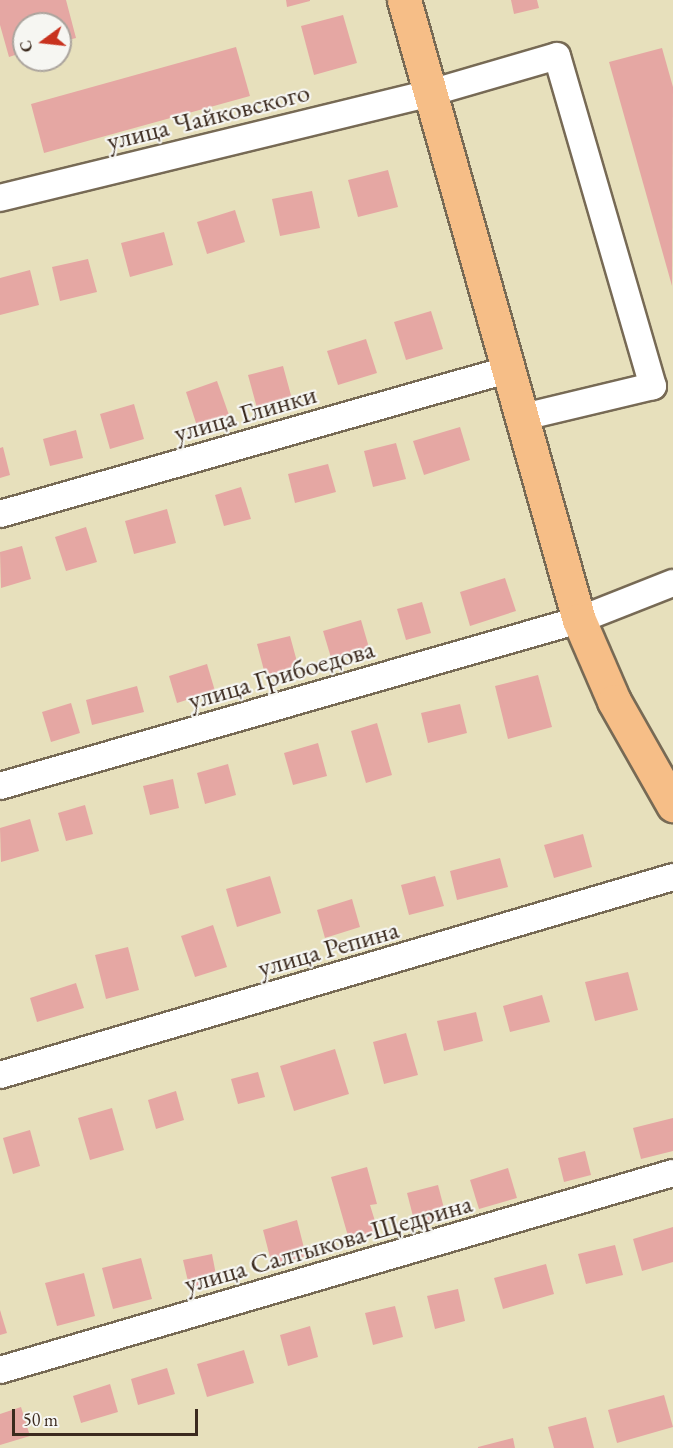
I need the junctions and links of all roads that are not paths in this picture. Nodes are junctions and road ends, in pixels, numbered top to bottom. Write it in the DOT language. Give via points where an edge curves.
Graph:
graph roads {
  1 [pos="404,0"];
  2 [pos="430,93"];
  3 [pos="0,198"];
  4 [pos="507,370"];
  5 [pos="520,418"];
  6 [pos="0,514"];
  7 [pos="673,583"];
  8 [pos="579,620"];
  9 [pos="0,786"];
  10 [pos="673,805"];
  11 [pos="673,878"];
  12 [pos="0,1075"];
  13 [pos="673,1173"];
  14 [pos="0,1370"];
  1 -- 2 [label="main road"];
  2 -- 3 [label="street, улица Чайковского"];
  2 -- 4 [label="main road"];
  2 -- 5 [label="street, улица Чайковского" via="557,56 652,386"];
  4 -- 5 [label="main road"];
  4 -- 6 [label="street, улица Глинки"];
  5 -- 8 [label="main road"];
  7 -- 8 [label="street, улица Грибоедова"];
  8 -- 9 [label="street, улица Грибоедова"];
  8 -- 10 [label="main road" via="614,701"];
  11 -- 12 [label="street, улица Репина"];
  13 -- 14 [label="street, улица Салтыкова-Щедрина"];
}
